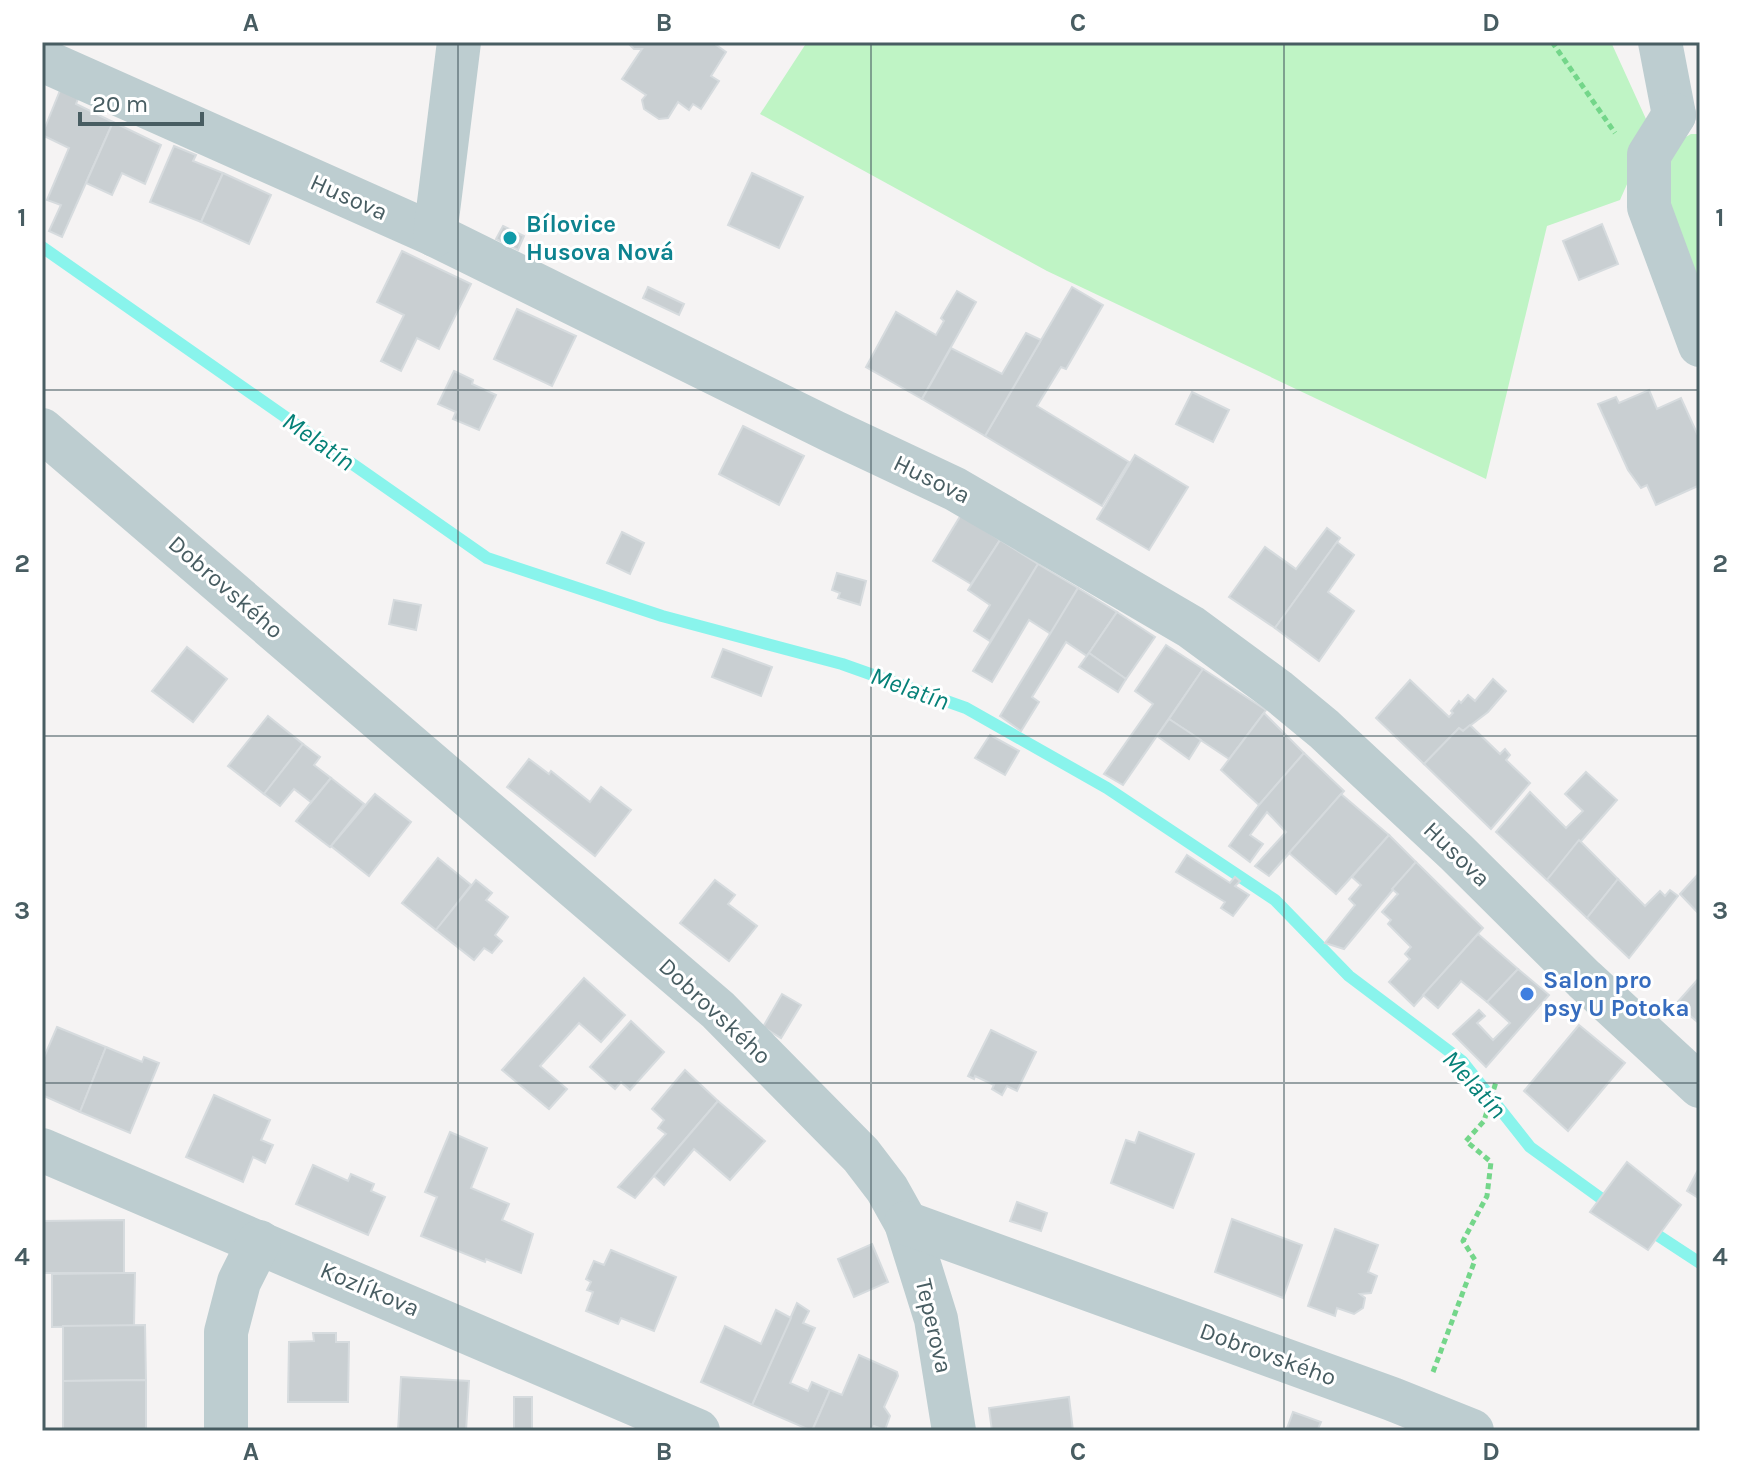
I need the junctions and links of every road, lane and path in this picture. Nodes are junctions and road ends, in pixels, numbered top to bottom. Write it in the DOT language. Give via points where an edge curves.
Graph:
graph roads {
  1 [pos="459,42"];
  2 [pos="1552,42"];
  3 [pos="1660,42"];
  4 [pos="42,60"];
  5 [pos="1687,115"];
  6 [pos="1649,155"];
  7 [pos="435,235"];
  8 [pos="1700,345"];
  9 [pos="42,430"];
  10 [pos="1496,1082"];
  11 [pos="1700,1086"];
  12 [pos="42,1150"];
  13 [pos="906,1223"];
  14 [pos="259,1242"];
  15 [pos="1400,1413"];
  16 [pos="226,1431"];
  17 [pos="698,1431"];
  18 [pos="954,1431"];
  19 [pos="1472,1431"];
  1 -- 7 [label="street"];
  2 -- 6 [label="path" via="1611,130"];
  3 -- 5 [label="street"];
  4 -- 7 [label="street, Husova"];
  5 -- 6 [label="street"];
  6 -- 8 [label="street" via="1649,207"];
  7 -- 11 [label="street, Husova" via="955,489 1191,627 1324,729"];
  9 -- 13 [label="street, Dobrovského" via="718,1010 861,1155"];
  10 -- 15 [label="path" via="1484,1121 1466,1141 1491,1162 1487,1196 1463,1241 1475,1260"];
  12 -- 14 [label="street, Kozlíkova"];
  13 -- 15 [label="street, Dobrovského"];
  13 -- 18 [label="street, Teperova" via="936,1319"];
  14 -- 16 [label="street" via="239,1282 226,1332"];
  14 -- 17 [label="street, Kozlíkova"];
  15 -- 19 [label="street, Dobrovského"];
}
